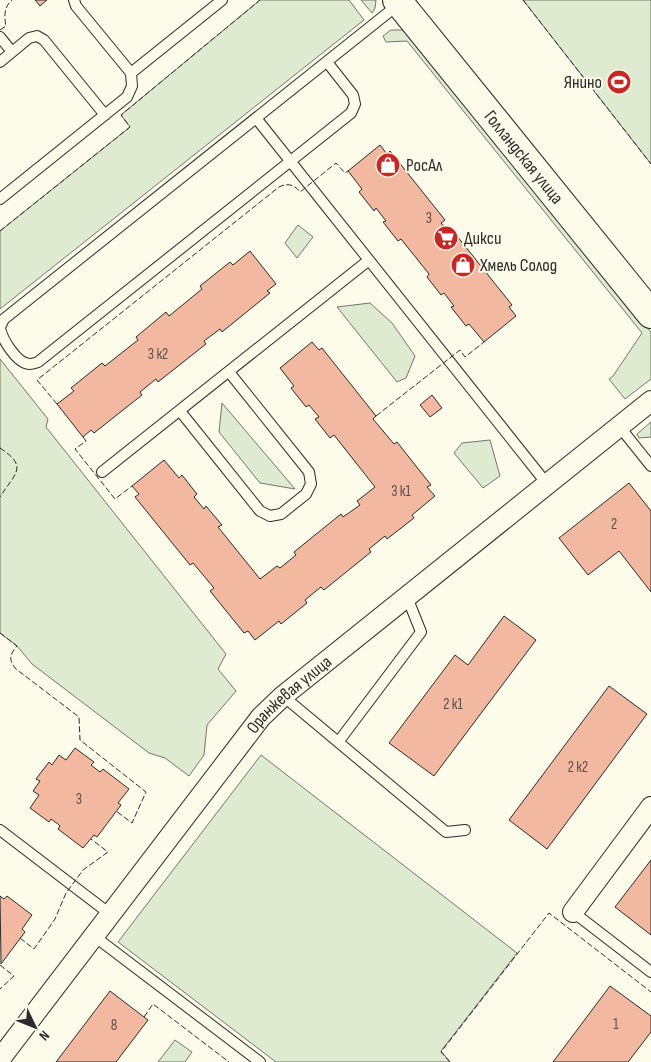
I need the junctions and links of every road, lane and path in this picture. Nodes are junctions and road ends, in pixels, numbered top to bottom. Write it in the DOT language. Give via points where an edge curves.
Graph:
graph roads {
  1 [pos="74,0"];
  2 [pos="222,0"];
  3 [pos="403,1"];
  4 [pos="0,37"];
  5 [pos="12,52"];
  6 [pos="0,62"];
  7 [pos="327,62"];
  8 [pos="131,73"];
  9 [pos="105,115"];
  10 [pos="256,118"];
  11 [pos="290,161"];
  12 [pos="0,200"];
  13 [pos="369,260"];
  14 [pos="651,296"];
  15 [pos="651,314"];
  16 [pos="0,328"];
  17 [pos="228,372"];
  18 [pos="651,401"];
  19 [pos="180,411"];
  20 [pos="619,426"];
  21 [pos="651,466"];
  22 [pos="102,472"];
  23 [pos="547,484"];
  24 [pos="407,597"];
  25 [pos="284,696"];
  26 [pos="339,741"];
  27 [pos="651,807"];
  28 [pos="0,830"];
  29 [pos="465,830"];
  30 [pos="573,912"];
  31 [pos="110,914"];
  32 [pos="94,936"];
  33 [pos="651,972"];
  34 [pos="2,1051"];
  35 [pos="260,1062"];
  1 -- 8 [label="lane"];
  2 -- 8 [label="lane"];
  3 -- 7 [label="lane"];
  3 -- 14 [label="street, Голландская улица"];
  3 -- 15 [label="street, Голландская улица"];
  4 -- 5 [label="lane"];
  5 -- 6 [label="lane"];
  5 -- 9 [label="lane" via="30,38 37,36 44,40"];
  7 -- 10 [label="lane"];
  7 -- 11 [label="lane" via="353,94 355,104 351,113"];
  8 -- 9 [label="lane" via="132,86 127,97"];
  9 -- 12 [label="lane"];
  10 -- 11 [label="lane"];
  10 -- 16 [label="lane" via="4,319"];
  11 -- 13 [label="lane"];
  11 -- 16 [label="lane" via="38,362 29,364 20,360 2,337"];
  13 -- 17 [label="lane"];
  13 -- 23 [label="lane"];
  17 -- 19 [label="lane"];
  17 -- 19 [label="lane" via="309,472 311,484 306,494 294,504 281,514 270,516 260,512"];
  18 -- 20 [label="street, Оранжевая улица"];
  19 -- 22 [label="lane"];
  20 -- 21 [label="lane"];
  20 -- 23 [label="street, Оранжевая улица"];
  23 -- 24 [label="street, Оранжевая улица"];
  24 -- 25 [label="street, Оранжевая улица"];
  24 -- 26 [label="lane" via="421,632"];
  25 -- 26 [label="lane"];
  25 -- 31 [label="street, Оранжевая улица" via="252,728"];
  26 -- 29 [label="lane" via="446,832"];
  27 -- 30 [label="street"];
  28 -- 31 [label="lane"];
  30 -- 33 [label="lane"];
  31 -- 32 [label="street, Оранжевая улица"];
  32 -- 34 [label="street, Оранжевая улица"];
  32 -- 35 [label="lane"];
}
